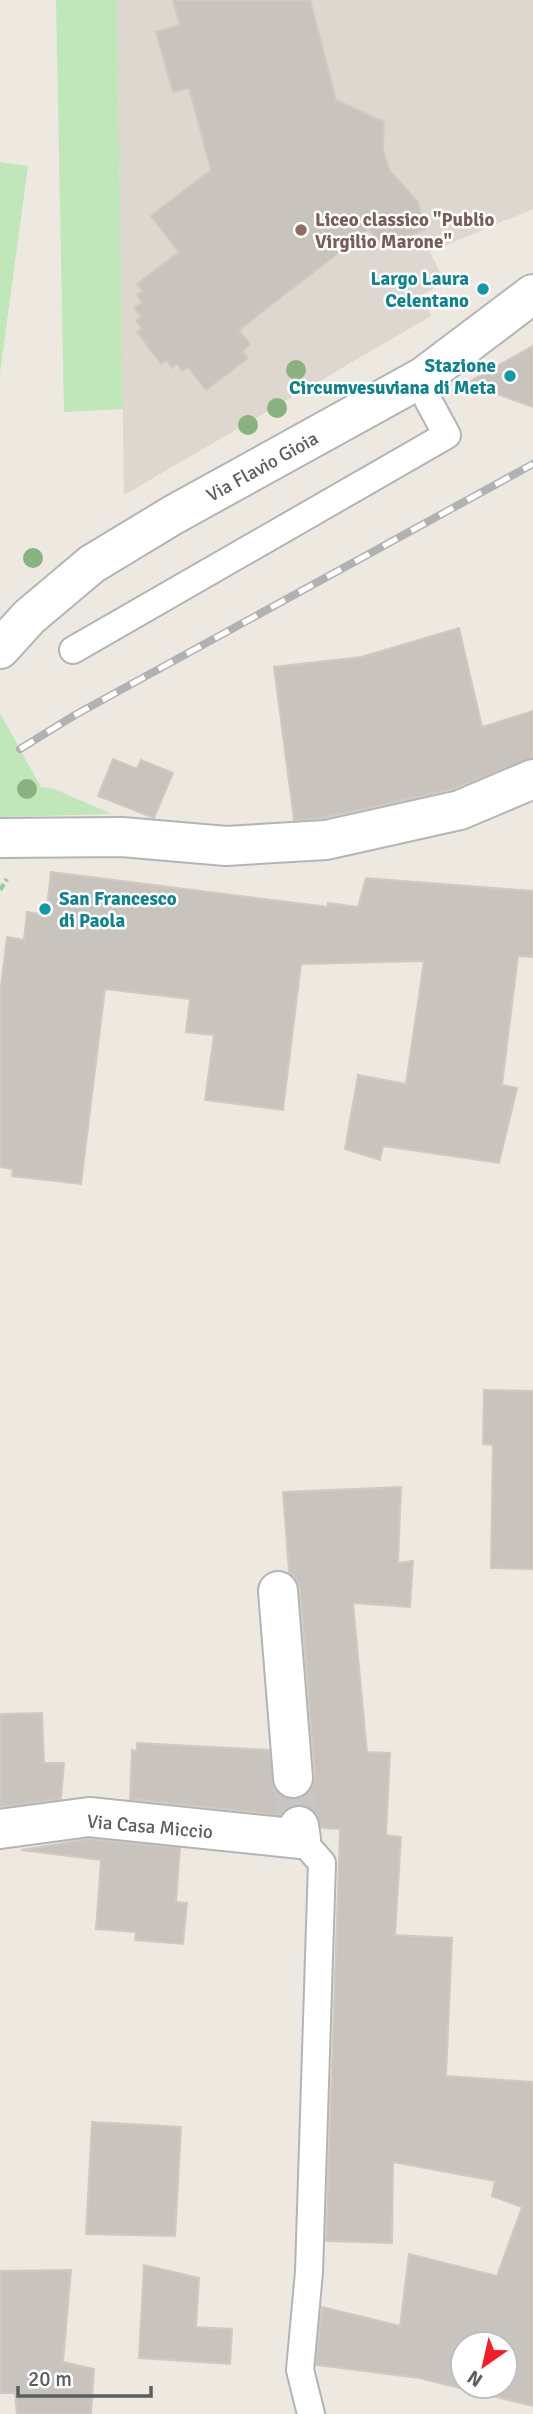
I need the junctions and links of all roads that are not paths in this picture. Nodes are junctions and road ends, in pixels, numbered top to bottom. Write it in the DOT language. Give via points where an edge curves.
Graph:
graph roads {
  1 [pos="533,294"];
  2 [pos="423,377"];
  3 [pos="0,649"];
  4 [pos="73,650"];
  5 [pos="533,779"];
  6 [pos="0,838"];
  7 [pos="278,1591"];
  8 [pos="293,1778"];
  9 [pos="0,1829"];
  10 [pos="300,1833"];
  11 [pos="311,2414"];
  1 -- 2 [label="street, Via Flavio Gioia"];
  2 -- 3 [label="street, Via Flavio Gioia" via="173,514 92,564 29,617"];
  2 -- 4 [label="lane" via="428,400 447,435"];
  5 -- 6 [label="street" via="460,810 326,841 226,846 121,837"];
  7 -- 8 [label="street"];
  9 -- 10 [label="street, Via Casa Miccio" via="89,1817"];
  10 -- 11 [label="lane" via="322,1863 309,2272 300,2370"];
}
